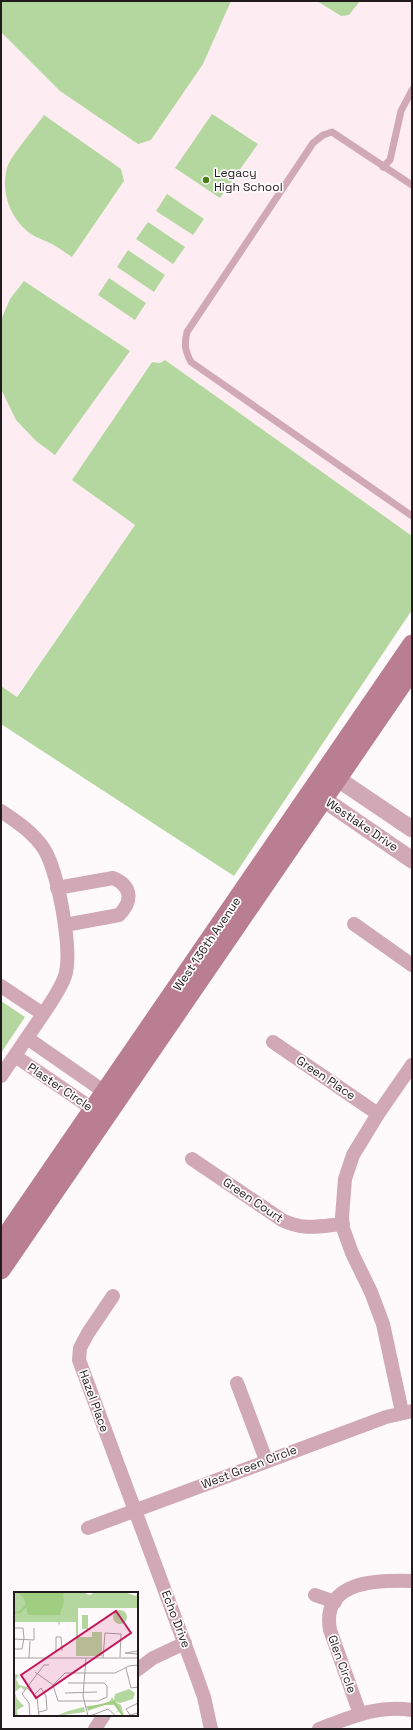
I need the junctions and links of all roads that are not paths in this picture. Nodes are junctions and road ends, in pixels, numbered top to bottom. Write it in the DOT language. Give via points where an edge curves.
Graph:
graph roads {
  1 [pos="412,90"];
  2 [pos="383,167"];
  3 [pos="412,185"];
  4 [pos="412,516"];
  5 [pos="412,644"];
  6 [pos="412,670"];
  7 [pos="331,775"];
  8 [pos="317,795"];
  9 [pos="1,810"];
  10 [pos="412,829"];
  11 [pos="412,860"];
  12 [pos="57,888"];
  13 [pos="354,924"];
  14 [pos="65,926"];
  15 [pos="412,965"];
  16 [pos="1,986"];
  17 [pos="43,1014"];
  18 [pos="26,1038"];
  19 [pos="273,1042"];
  20 [pos="15,1056"];
  21 [pos="412,1065"];
  22 [pos="1,1076"];
  23 [pos="111,1096"];
  24 [pos="99,1113"];
  25 [pos="378,1114"];
  26 [pos="192,1159"];
  27 [pos="343,1224"];
  28 [pos="1,1243"];
  29 [pos="1,1270"];
  30 [pos="113,1296"];
  31 [pos="237,1383"];
  32 [pos="407,1412"];
  33 [pos="266,1460"];
  34 [pos="135,1511"];
  35 [pos="88,1528"];
  36 [pos="412,1581"];
  37 [pos="315,1595"];
  38 [pos="335,1602"];
  39 [pos="185,1642"];
  40 [pos="138,1669"];
  41 [pos="412,1710"];
  42 [pos="360,1714"];
  43 [pos="103,1716"];
  44 [pos="95,1729"];
  45 [pos="211,1729"];
  46 [pos="319,1729"];
  1 -- 2 [label="lane" via="401,112 390,160"];
  2 -- 3 [label="lane"];
  2 -- 4 [label="lane" via="332,132 312,143 186,332 184,342 191,362"];
  5 -- 7 [label="main road, West 136th Avenue"];
  6 -- 7 [label="main road, West 136th Avenue"];
  7 -- 8 [label="main road, West 136th Avenue"];
  7 -- 10 [label="street, Westlake Drive"];
  8 -- 11 [label="street, Westlake Drive"];
  8 -- 23 [label="main road, West 136th Avenue"];
  9 -- 12 [label="street, Plaster Circle" via="23,825 38,841 51,865"];
  12 -- 14 [label="street, Plaster Circle"];
  12 -- 14 [label="street" via="113,878 124,884 129,892 127,904 119,915"];
  13 -- 15 [label="street"];
  14 -- 17 [label="street, Plaster Circle" via="68,941 65,975"];
  16 -- 17 [label="street"];
  17 -- 18 [label="street, Plaster Circle"];
  18 -- 20 [label="street, Plaster Circle"];
  18 -- 23 [label="street, Plaster Circle"];
  19 -- 25 [label="street, Green Place"];
  20 -- 22 [label="street, Plaster Circle"];
  20 -- 24 [label="street, Plaster Circle"];
  21 -- 25 [label="street"];
  23 -- 24 [label="main road, West 136th Avenue"];
  24 -- 28 [label="main road, West 136th Avenue"];
  24 -- 29 [label="main road, West 136th Avenue"];
  25 -- 27 [label="street" via="357,1146 349,1164 345,1179"];
  26 -- 27 [label="street, Green Court" via="292,1225 305,1228"];
  27 -- 32 [label="street" via="352,1253 383,1324"];
  30 -- 34 [label="street, Hazel Place" via="85,1338 80,1348 79,1360"];
  31 -- 33 [label="street"];
  32 -- 33 [label="street, West Green Circle" via="386,1416"];
  33 -- 34 [label="street, West Green Circle"];
  34 -- 35 [label="street, West Green Circle"];
  34 -- 39 [label="street, Echo Drive"];
  36 -- 38 [label="street, Glen Circle" via="378,1580 354,1586"];
  37 -- 38 [label="street"];
  38 -- 42 [label="street, Glen Circle" via="330,1611 330,1630"];
  39 -- 40 [label="street" via="153,1658"];
  39 -- 45 [label="street, Echo Drive" via="204,1697"];
  41 -- 42 [label="street" via="383,1709"];
  42 -- 46 [label="street"];
  43 -- 44 [label="street"];
}
